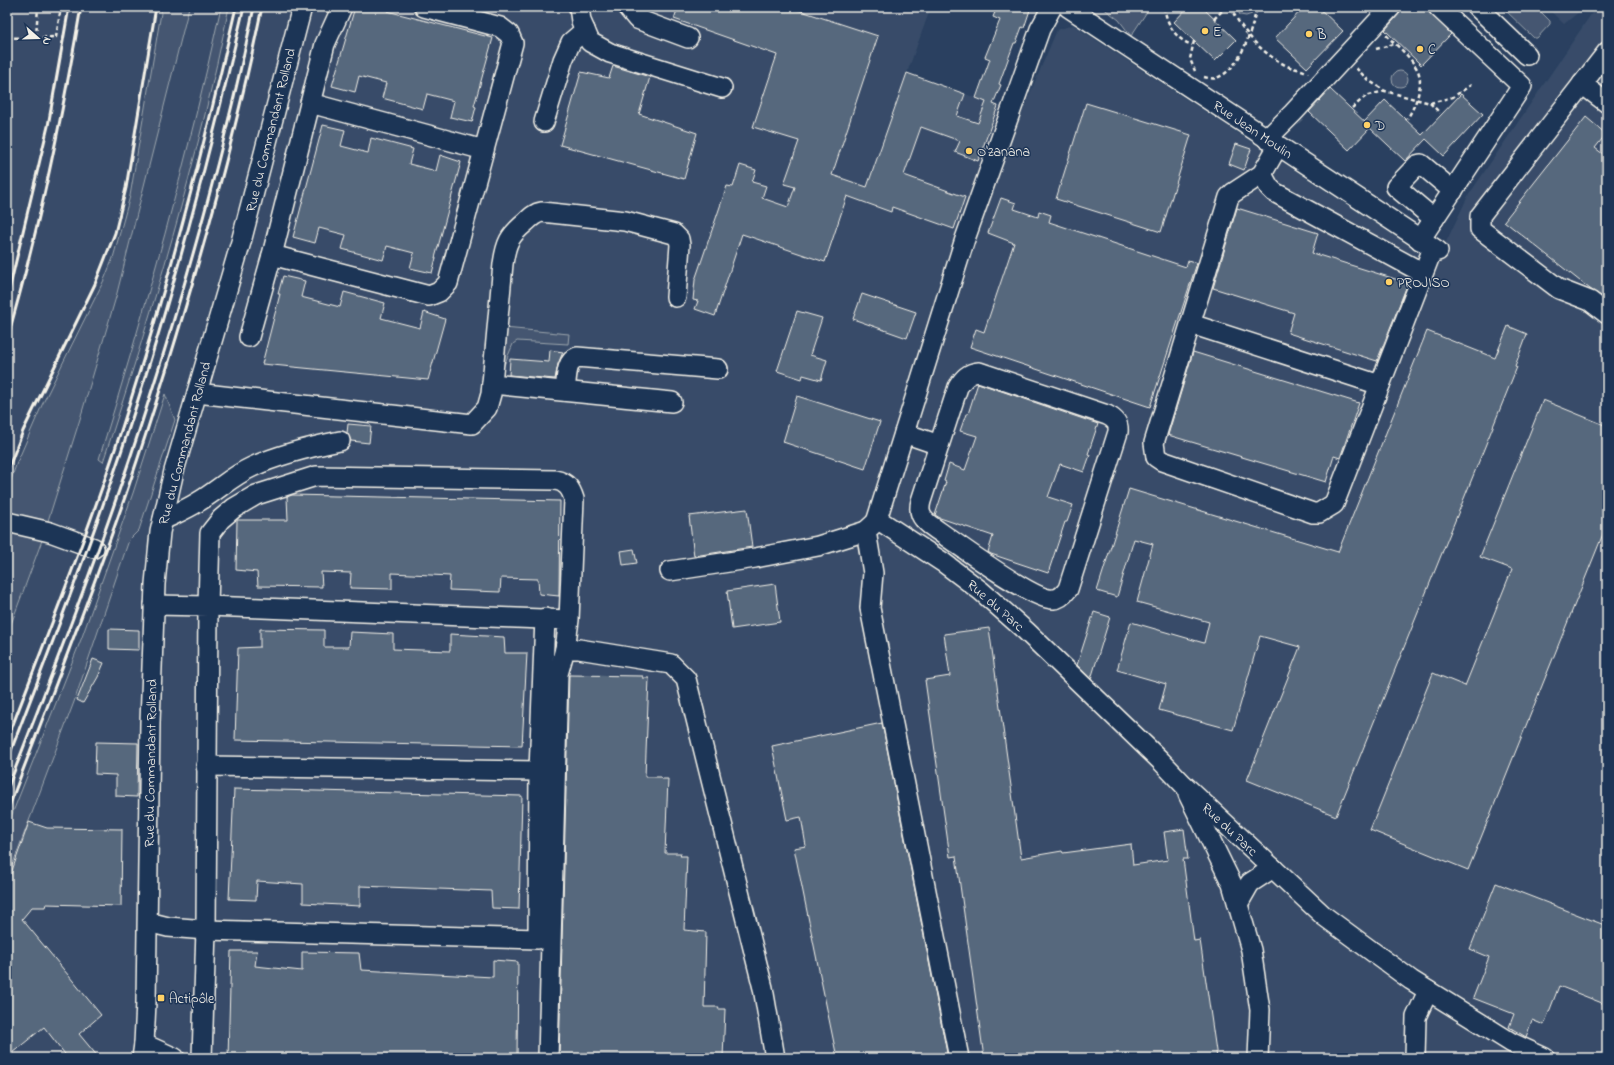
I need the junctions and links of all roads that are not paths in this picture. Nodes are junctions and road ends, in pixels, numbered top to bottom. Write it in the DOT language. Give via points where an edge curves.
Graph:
graph roads {
  1 [pos="302,7"];
  2 [pos="342,7"];
  3 [pos="424,7"];
  4 [pos="579,7"];
  5 [pos="627,7"];
  6 [pos="1052,7"];
  7 [pos="1068,7"];
  8 [pos="1391,7"];
  9 [pos="1438,7"];
  10 [pos="1477,7"];
  11 [pos="585,30"];
  12 [pos="688,38"];
  13 [pos="1607,52"];
  14 [pos="1527,55"];
  15 [pos="1582,84"];
  16 [pos="722,88"];
  17 [pos="310,103"];
  18 [pos="1607,103"];
  19 [pos="544,122"];
  20 [pos="1273,143"];
  21 [pos="484,150"];
  22 [pos="1262,174"];
  23 [pos="1396,187"];
  24 [pos="1453,191"];
  25 [pos="1376,211"];
  26 [pos="1434,219"];
  27 [pos="1430,247"];
  28 [pos="272,255"];
  29 [pos="1423,273"];
  30 [pos="676,297"];
  31 [pos="1607,314"];
  32 [pos="1191,324"];
  33 [pos="249,338"];
  34 [pos="718,369"];
  35 [pos="492,384"];
  36 [pos="1380,385"];
  37 [pos="565,392"];
  38 [pos="197,393"];
  39 [pos="672,402"];
  40 [pos="904,433"];
  41 [pos="340,441"];
  42 [pos="939,445"];
  43 [pos="163,520"];
  44 [pos="7,522"];
  45 [pos="872,525"];
  46 [pos="94,548"];
  47 [pos="670,571"];
  48 [pos="154,605"];
  49 [pos="208,606"];
  50 [pos="546,618"];
  51 [pos="569,620"];
  52 [pos="565,649"];
  53 [pos="206,766"];
  54 [pos="539,771"];
  55 [pos="1183,784"];
  56 [pos="1273,868"];
  57 [pos="1238,904"];
  58 [pos="148,922"];
  59 [pos="206,930"];
  60 [pos="538,939"];
  61 [pos="1428,991"];
  62 [pos="143,1051"];
  63 [pos="175,1058"];
  64 [pos="202,1058"];
  65 [pos="535,1058"];
  66 [pos="548,1058"];
  67 [pos="775,1058"];
  68 [pos="958,1058"];
  69 [pos="1258,1058"];
  70 [pos="1415,1058"];
  71 [pos="1545,1058"];
  1 -- 38 [label="street, Rue du Commandant Rolland" via="241,242"];
  2 -- 17 [label="street" via="325,44"];
  3 -- 21 [label="street" via="500,27 509,34 512,43"];
  4 -- 11 [label="street"];
  5 -- 12 [label="street" via="637,19"];
  6 -- 40 [label="street" via="1040,29 965,239"];
  7 -- 20 [label="street, Rue Jean Moulin" via="1194,83"];
  8 -- 20 [label="street" via="1375,25 1354,62 1320,84"];
  9 -- 24 [label="street" via="1522,86"];
  10 -- 14 [label="street"];
  11 -- 16 [label="street" via="590,42 610,53"];
  11 -- 19 [label="street" via="571,42"];
  13 -- 15 [label="street"];
  15 -- 18 [label="street"];
  15 -- 31 [label="street" via="1480,216 1480,229 1559,289 1590,301"];
  17 -- 21 [label="street"];
  17 -- 28 [label="street"];
  20 -- 22 [label="street"];
  20 -- 25 [label="street, Rue Jean Moulin"];
  21 -- 28 [label="street" via="448,283 439,292 429,296"];
  22 -- 29 [label="street" via="1274,192"];
  22 -- 32 [label="street" via="1229,197"];
  23 -- 24 [label="street" via="1421,164"];
  23 -- 25 [label="street"];
  23 -- 26 [label="street"];
  24 -- 26 [label="street"];
  25 -- 27 [label="street, Rue Jean Moulin"];
  26 -- 27 [label="street"];
  27 -- 29 [label="street"];
  28 -- 33 [label="street"];
  29 -- 36 [label="street"];
  30 -- 35 [label="street" via="680,246 679,239 674,234 616,219 536,213 514,232 506,248"];
  32 -- 36 [label="street"];
  32 -- 36 [label="street" via="1154,442 1156,457 1313,513 1319,513 1334,504"];
  34 -- 37 [label="street" via="577,357 569,363"];
  35 -- 37 [label="street"];
  35 -- 38 [label="street" via="487,408 472,424"];
  37 -- 39 [label="street"];
  38 -- 43 [label="street, Rue du Commandant Rolland" via="174,471"];
  40 -- 42 [label="street"];
  40 -- 45 [label="street"];
  41 -- 43 [label="street" via="313,446 252,467 199,502"];
  42 -- 42 [label="street" via="958,387 965,377 972,373 979,372 1113,418 1119,426 1118,432 1068,588 1060,597 1053,600 1040,597 1020,586 924,521 920,507"];
  43 -- 48 [label="street, Rue du Commandant Rolland"];
  44 -- 46 [label="street" via="50,532"];
  45 -- 47 [label="street" via="818,546"];
  45 -- 55 [label="street, Rue du Parc" via="944,562 981,590 1162,761"];
  45 -- 68 [label="street" via="873,573 870,608"];
  48 -- 49 [label="street"];
  48 -- 58 [label="street, Rue du Commandant Rolland"];
  49 -- 50 [label="street"];
  49 -- 51 [label="street" via="210,533 234,508 256,495 316,476 555,480 562,481 570,488 574,500"];
  49 -- 53 [label="street"];
  50 -- 51 [label="street"];
  50 -- 54 [label="street"];
  51 -- 52 [label="street"];
  52 -- 66 [label="street" via="558,674"];
  52 -- 67 [label="street" via="664,662 671,664 686,679 763,988"];
  53 -- 54 [label="street"];
  53 -- 59 [label="street"];
  54 -- 60 [label="street"];
  55 -- 56 [label="street, Rue du Parc"];
  55 -- 57 [label="street" via="1232,884"];
  56 -- 57 [label="street" via="1250,883"];
  56 -- 61 [label="street, Rue du Parc" via="1324,916"];
  57 -- 69 [label="street" via="1251,950 1260,1010"];
  58 -- 59 [label="street" via="168,927"];
  58 -- 62 [label="street, Rue du Commandant Rolland"];
  59 -- 60 [label="street"];
  59 -- 64 [label="street"];
  60 -- 65 [label="street"];
  61 -- 70 [label="street" via="1416,1017"];
  61 -- 71 [label="street, Rue du Parc" via="1512,1043"];
  62 -- 63 [label="street"];
}
